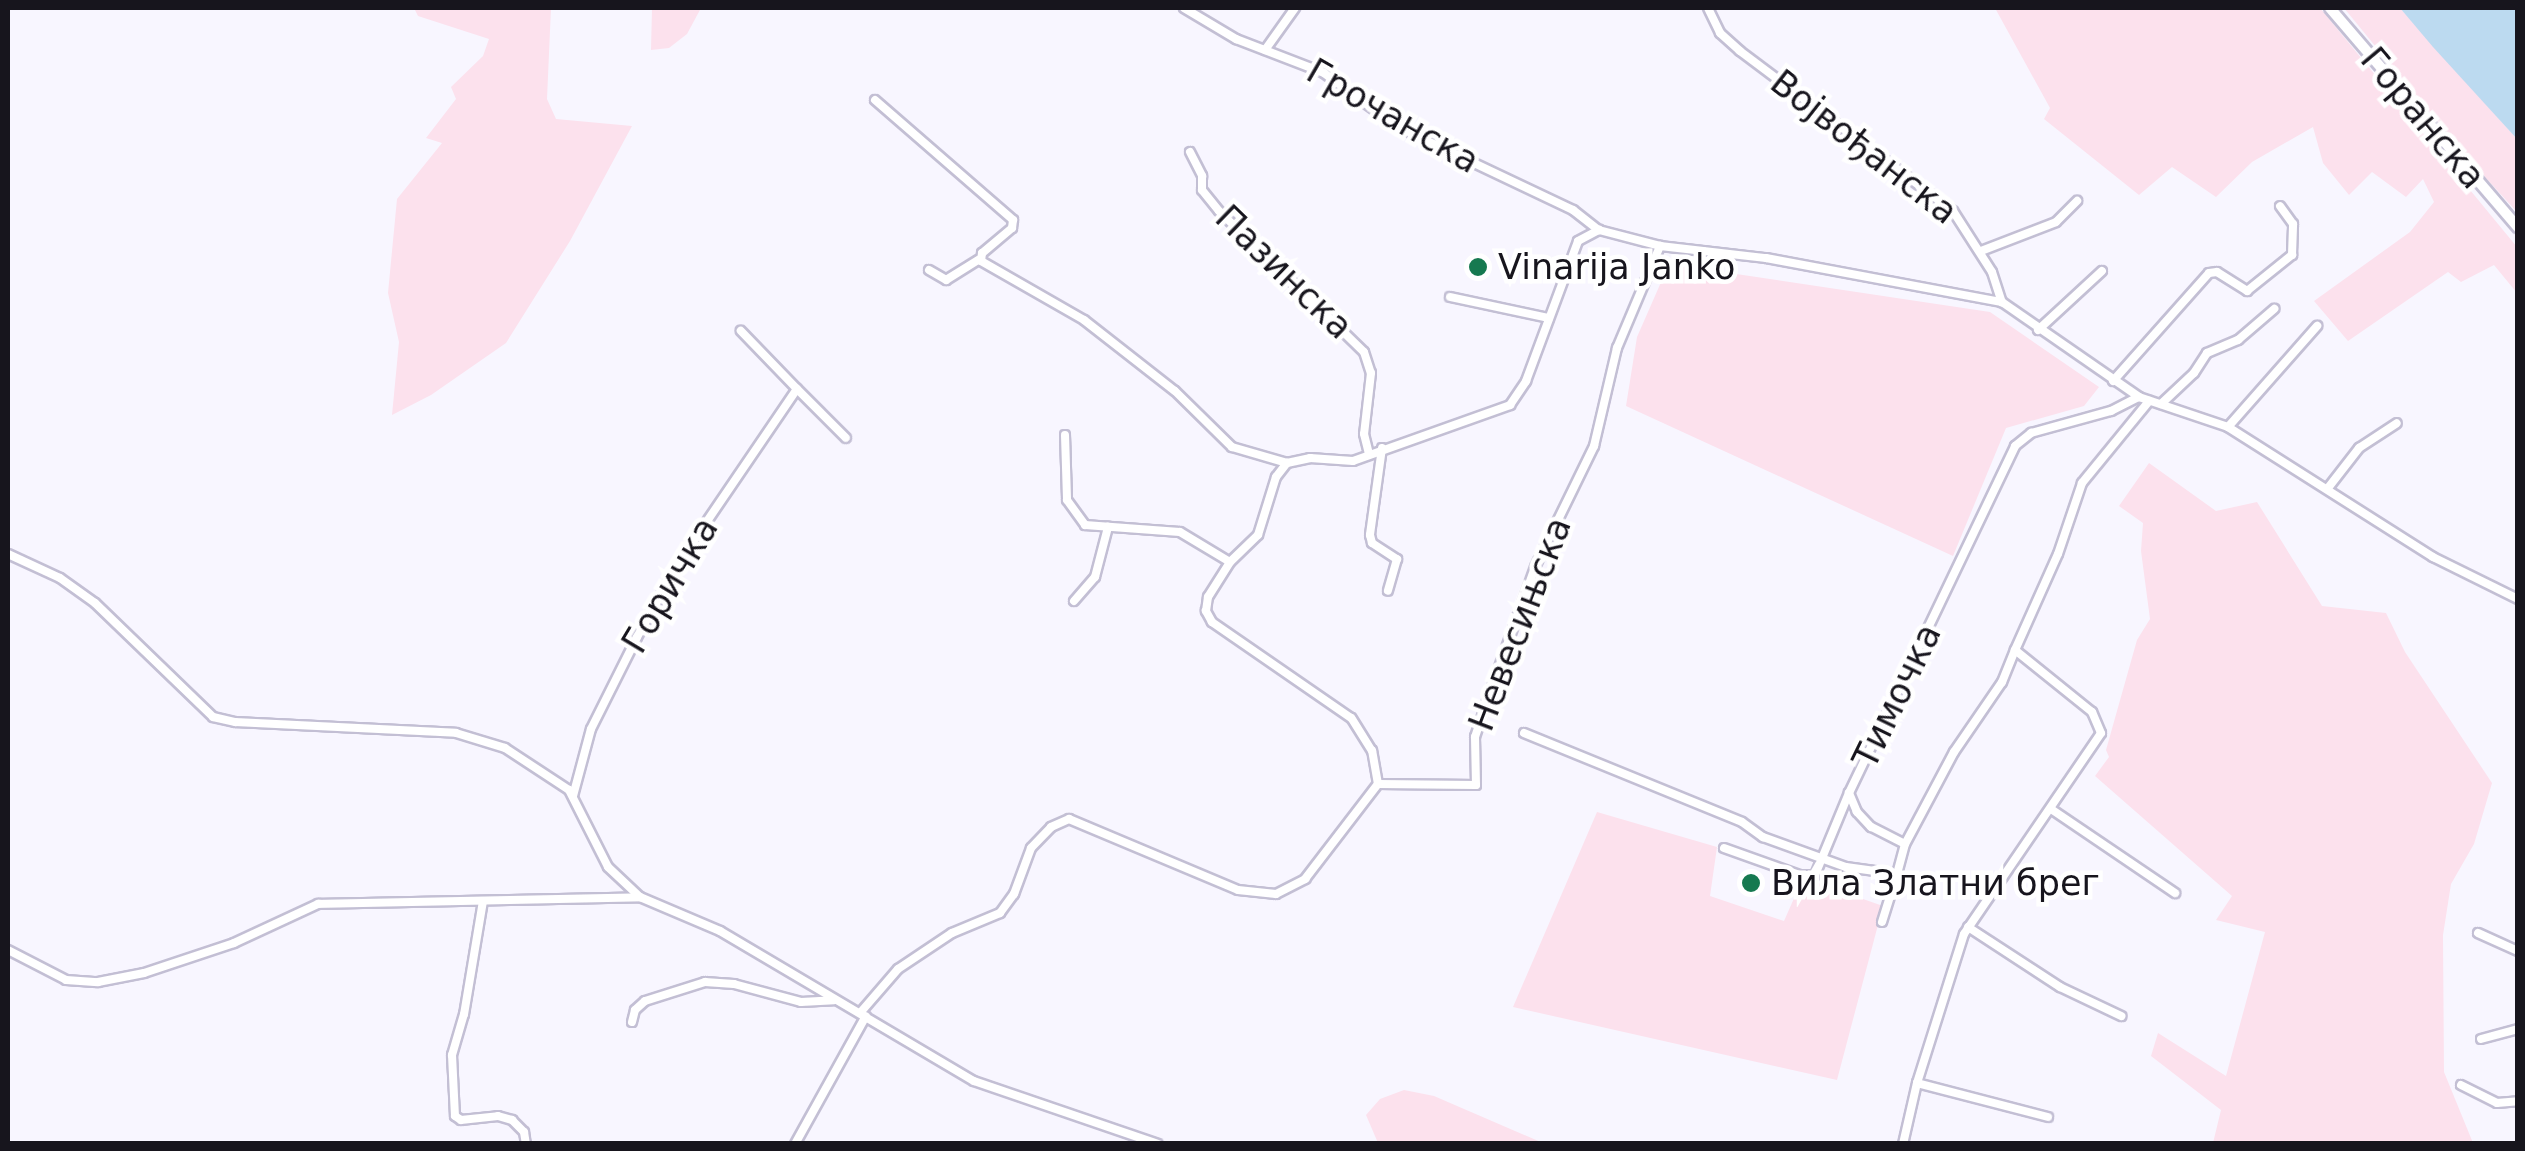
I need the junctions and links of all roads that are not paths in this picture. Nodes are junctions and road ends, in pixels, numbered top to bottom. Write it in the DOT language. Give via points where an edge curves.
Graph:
graph roads {
  1 [pos="1184,8"];
  2 [pos="1296,8"];
  3 [pos="1708,8"];
  4 [pos="2330,8"];
  5 [pos="1265,50"];
  6 [pos="875,100"];
  7 [pos="1190,152"];
  8 [pos="2077,201"];
  9 [pos="2280,206"];
  10 [pos="2518,227"];
  11 [pos="1599,230"];
  12 [pos="1660,246"];
  13 [pos="1981,251"];
  14 [pos="979,259"];
  15 [pos="929,270"];
  16 [pos="2102,271"];
  17 [pos="1450,297"];
  18 [pos="2002,302"];
  19 [pos="2274,309"];
  20 [pos="1549,318"];
  21 [pos="2317,326"];
  22 [pos="2038,330"];
  23 [pos="741,331"];
  24 [pos="2114,381"];
  25 [pos="797,390"];
  26 [pos="2138,397"];
  27 [pos="2149,401"];
  28 [pos="2161,404"];
  29 [pos="2397,423"];
  30 [pos="2228,427"];
  31 [pos="1065,435"];
  32 [pos="846,438"];
  33 [pos="1382,448"];
  34 [pos="1370,454"];
  35 [pos="1287,464"];
  36 [pos="2328,488"];
  37 [pos="1108,527"];
  38 [pos="8,554"];
  39 [pos="1230,562"];
  40 [pos="1388,591"];
  41 [pos="2518,599"];
  42 [pos="1074,600"];
  43 [pos="2015,650"];
  44 [pos="1524,733"];
  45 [pos="1378,784"];
  46 [pos="1849,794"];
  47 [pos="574,796"];
  48 [pos="2051,809"];
  49 [pos="1906,844"];
  50 [pos="1724,848"];
  51 [pos="1822,860"];
  52 [pos="1897,874"];
  53 [pos="2175,893"];
  54 [pos="640,897"];
  55 [pos="483,901"];
  56 [pos="1882,922"];
  57 [pos="1968,927"];
  58 [pos="2478,933"];
  59 [pos="8,950"];
  60 [pos="2518,951"];
  61 [pos="835,1000"];
  62 [pos="863,1014"];
  63 [pos="2120,1016"];
  64 [pos="632,1022"];
  65 [pos="2518,1030"];
  66 [pos="2480,1039"];
  67 [pos="1917,1083"];
  68 [pos="2461,1085"];
  69 [pos="2518,1101"];
  70 [pos="2048,1117"];
  71 [pos="526,1144"];
  72 [pos="795,1144"];
  73 [pos="1158,1144"];
  74 [pos="1903,1144"];
  1 -- 5 [label="street, Грочанска"];
  2 -- 5 [label="street"];
  3 -- 13 [label="street, Војвођанска" via="1720,33 1740,51 1953,211"];
  4 -- 10 [label="main road, Горанска"];
  5 -- 11 [label="street, Грочанска" via="1324,73 1398,127 1574,210"];
  6 -- 14 [label="street" via="1012,220 1012,228"];
  7 -- 34 [label="street, Пазинска" via="1202,190 1219,212 1364,352 1371,373 1364,434"];
  8 -- 13 [label="street" via="2056,222"];
  9 -- 24 [label="street" via="2293,224 2292,255 2247,291 2209,273"];
  11 -- 12 [label="street, Грочанска"];
  11 -- 20 [label="street" via="1578,241"];
  12 -- 18 [label="street, Грочанска" via="1766,258"];
  12 -- 45 [label="street, Невесињска" via="1617,348 1594,446 1536,567 1488,695 1475,738 1476,785"];
  13 -- 18 [label="street, Војвођанска"];
  14 -- 15 [label="street" via="946,280"];
  14 -- 35 [label="street" via="1084,320 1175,390 1232,446"];
  16 -- 22 [label="street"];
  17 -- 20 [label="street"];
  18 -- 22 [label="street"];
  19 -- 28 [label="street" via="2238,340 2206,353"];
  20 -- 33 [label="street" via="1510,405"];
  21 -- 30 [label="street"];
  22 -- 24 [label="street"];
  23 -- 25 [label="street"];
  24 -- 26 [label="street"];
  25 -- 32 [label="street"];
  25 -- 47 [label="street, Горичка" via="680,561 637,637 591,728"];
  26 -- 27 [label="street"];
  26 -- 46 [label="street, Тимочка" via="2031,433 2015,446"];
  27 -- 28 [label="street"];
  27 -- 43 [label="street, Тимочка" via="2082,483"];
  28 -- 30 [label="street"];
  29 -- 36 [label="street" via="2359,448"];
  30 -- 36 [label="street"];
  31 -- 37 [label="street" via="1067,500 1085,524"];
  33 -- 34 [label="street"];
  33 -- 40 [label="street" via="1370,535 1397,558"];
  34 -- 35 [label="street"];
  35 -- 39 [label="street" via="1258,535"];
  36 -- 41 [label="street" via="2443,563"];
  37 -- 39 [label="street" via="1180,532"];
  37 -- 42 [label="street" via="1096,578"];
  38 -- 47 [label="street" via="85,596 213,716 472,736 523,758"];
  39 -- 45 [label="street" via="1206,602 1210,618 1351,718 1372,750"];
  43 -- 48 [label="street" via="2100,724 2099,738"];
  43 -- 49 [label="street, Тимочка"];
  44 -- 51 [label="street"];
  45 -- 62 [label="street" via="1305,879 1276,894 1238,890 1069,820 1051,828 1031,848 1000,913 952,933 898,969"];
  46 -- 49 [label="street, Тимочка" via="1871,827"];
  46 -- 51 [label="street"];
  47 -- 54 [label="street" via="608,866"];
  48 -- 53 [label="street"];
  48 -- 57 [label="street"];
  49 -- 52 [label="street"];
  50 -- 51 [label="street" via="1806,876 1816,875"];
  51 -- 52 [label="street"];
  52 -- 56 [label="street"];
  54 -- 55 [label="street"];
  54 -- 61 [label="street" via="720,931"];
  55 -- 59 [label="street" via="318,904 234,943 98,982 66,980"];
  55 -- 71 [label="street" via="452,1054 455,1116 512,1120"];
  57 -- 63 [label="street" via="2060,987"];
  57 -- 67 [label="street"];
  58 -- 60 [label="street"];
  61 -- 62 [label="street"];
  61 -- 64 [label="street" via="801,1002 704,982 645,1001"];
  62 -- 72 [label="street"];
  62 -- 73 [label="street" via="974,1081"];
  65 -- 66 [label="street"];
  67 -- 70 [label="street"];
  67 -- 74 [label="street"];
  68 -- 69 [label="street" via="2497,1103"];
}
